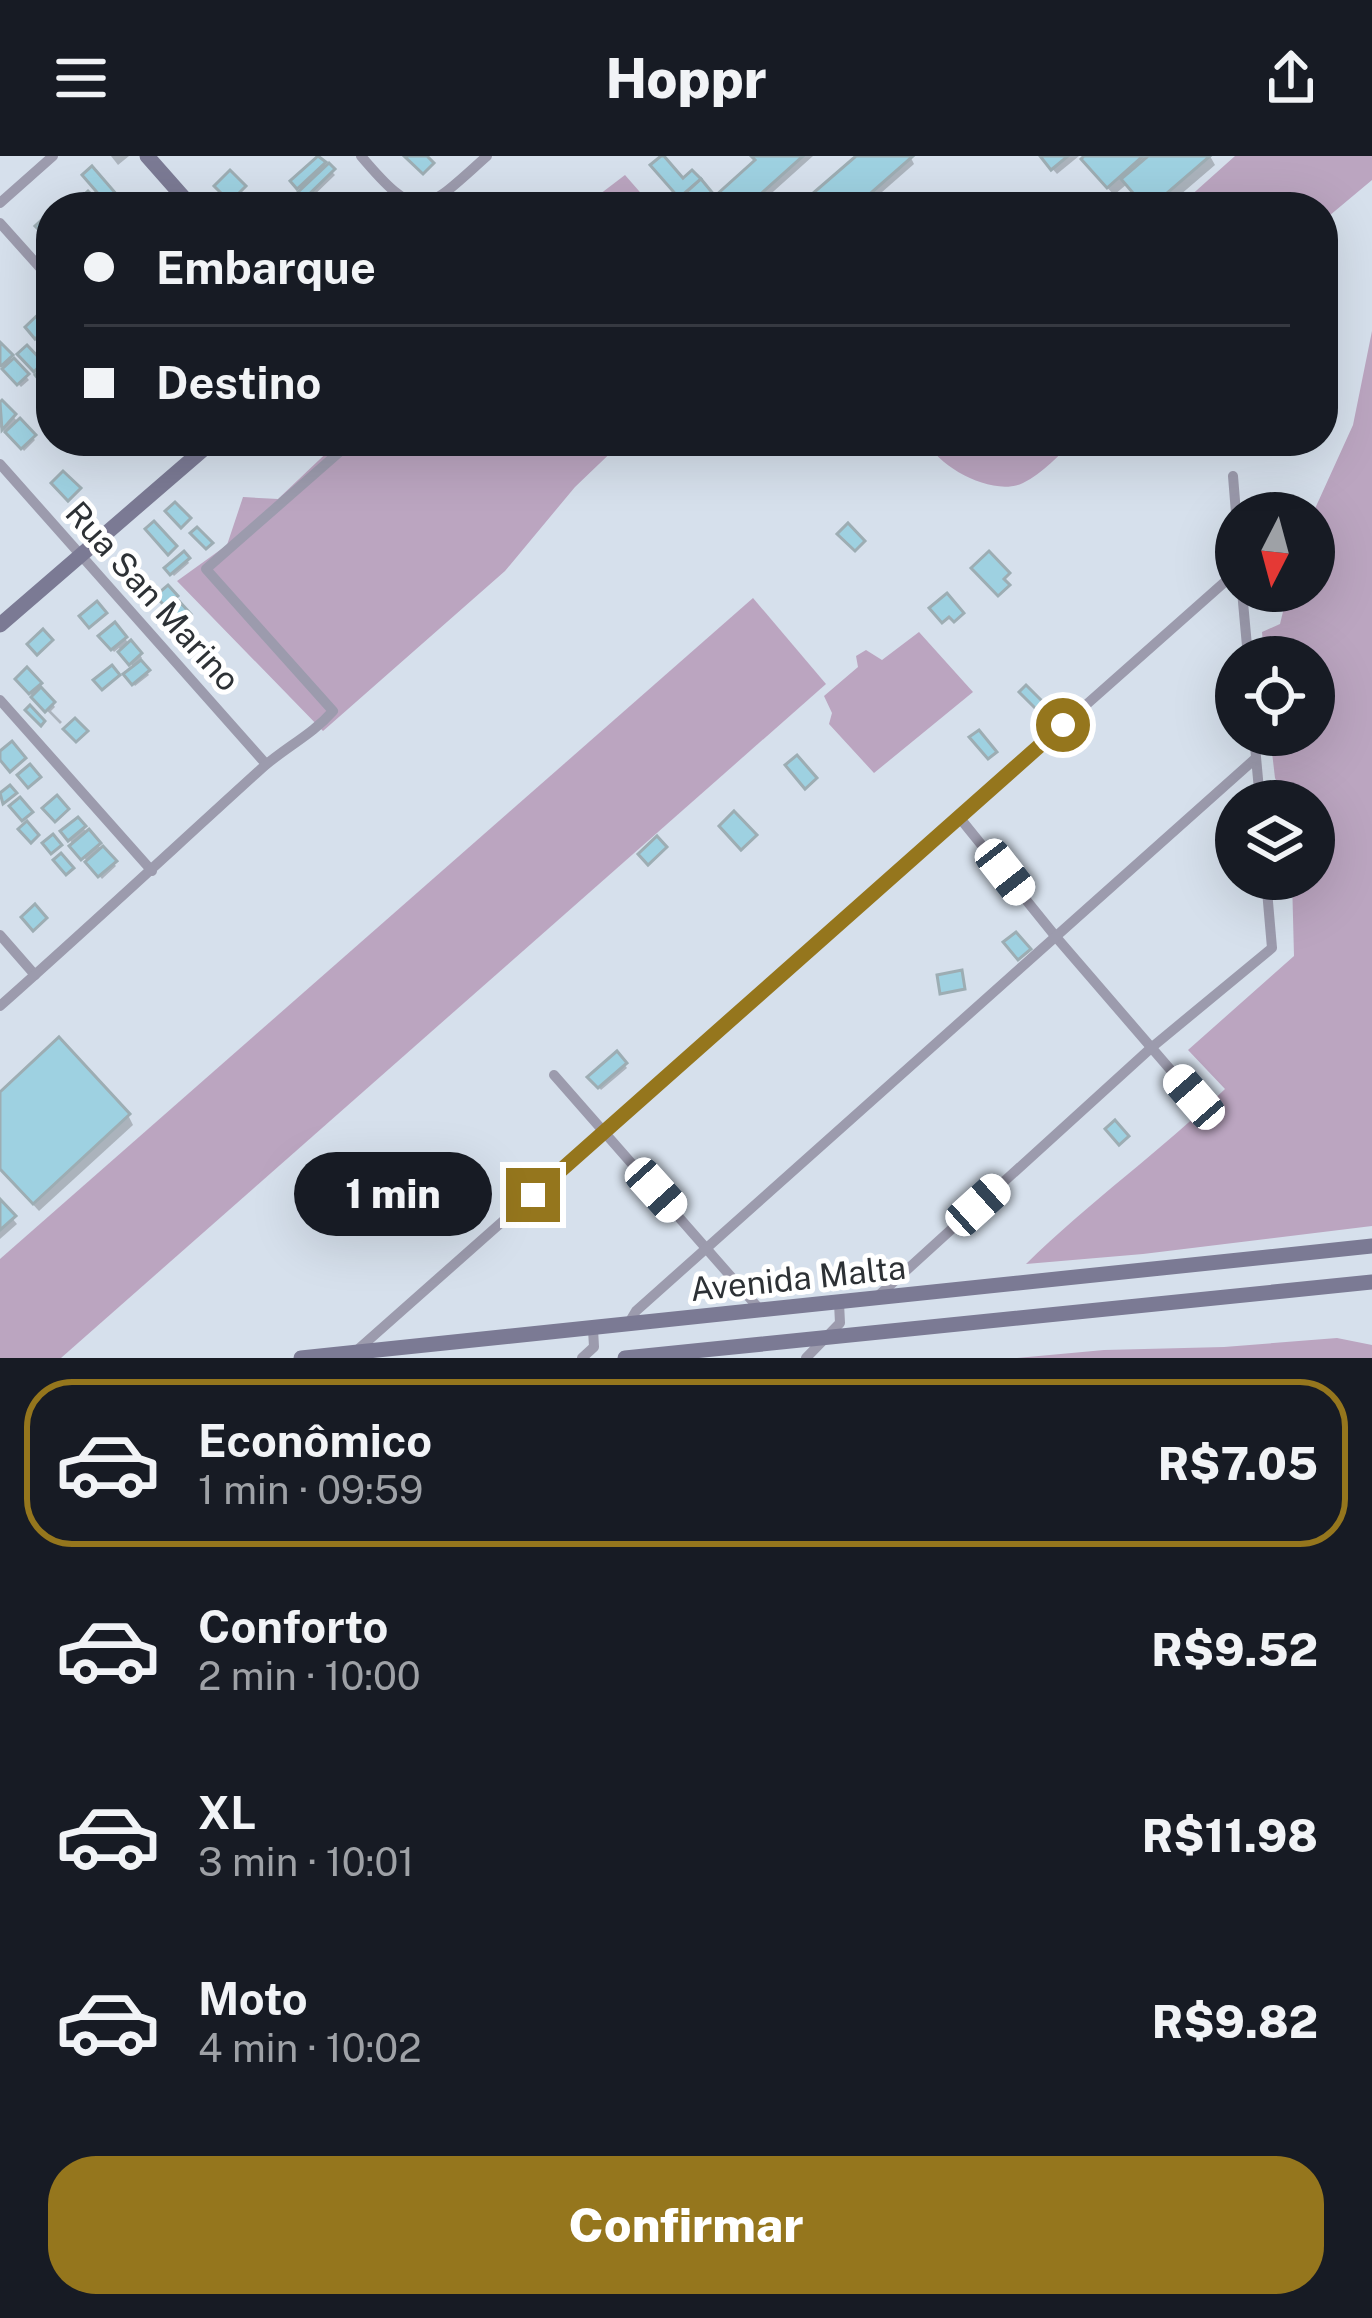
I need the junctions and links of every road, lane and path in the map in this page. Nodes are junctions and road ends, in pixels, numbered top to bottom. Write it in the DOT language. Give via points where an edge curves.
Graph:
graph roads {
  1 [pos="53,156"];
  2 [pos="147,156"];
  3 [pos="361,156"];
  4 [pos="487,156"];
  5 [pos="179,192"];
  6 [pos="395,192"];
  7 [pos="445,192"];
  8 [pos="0,203"];
  9 [pos="0,223"];
  10 [pos="36,263"];
  11 [pos="190,456"];
  12 [pos="335,456"];
  13 [pos="0,464"];
  14 [pos="1233,476"];
  15 [pos="1234,492"];
  16 [pos="80,557"];
  17 [pos="1215,591"];
  18 [pos="0,625"];
  19 [pos="0,700"];
  20 [pos="1256,758"];
  21 [pos="266,764"];
  22 [pos="1258,780"];
  23 [pos="959,817"];
  24 [pos="152,871"];
  25 [pos="1268,900"];
  26 [pos="0,935"];
  27 [pos="1056,937"];
  28 [pos="35,975"];
  29 [pos="0,1006"];
  30 [pos="1151,1048"];
  31 [pos="554,1075"];
  32 [pos="1194,1097"];
  33 [pos="604,1132"];
  34 [pos="1372,1246"];
  35 [pos="708,1249"];
  36 [pos="1372,1282"];
  37 [pos="874,1300"];
  38 [pos="839,1303"];
  39 [pos="762,1312"];
  40 [pos="627,1326"];
  41 [pos="593,1329"];
  42 [pos="829,1337"];
  43 [pos="352,1355"];
  44 [pos="301,1358"];
  45 [pos="582,1358"];
  46 [pos="625,1358"];
  47 [pos="806,1358"];
  1 -- 8 [label="street"];
  2 -- 5 [label="street"];
  3 -- 6 [label="street"];
  4 -- 7 [label="street"];
  9 -- 10 [label="street"];
  11 -- 16 [label="street"];
  12 -- 21 [label="street" via="206,569 333,711"];
  13 -- 16 [label="street, Rua San Marino"];
  14 -- 15 [label="street"];
  16 -- 18 [label="street"];
  16 -- 21 [label="street, Rua San Marino"];
  17 -- 23 [label="street"];
  19 -- 24 [label="street"];
  20 -- 22 [label="street"];
  20 -- 27 [label="street"];
  21 -- 24 [label="street"];
  23 -- 27 [label="street"];
  23 -- 33 [label="street"];
  24 -- 28 [label="street"];
  25 -- 30 [label="street" via="1272,948"];
  26 -- 28 [label="street"];
  27 -- 30 [label="street"];
  27 -- 35 [label="street"];
  28 -- 29 [label="street"];
  30 -- 32 [label="street"];
  30 -- 37 [label="street"];
  31 -- 33 [label="street"];
  33 -- 35 [label="street"];
  33 -- 43 [label="street"];
  34 -- 37 [label="street, Avenida Malta"];
  35 -- 39 [label="street"];
  35 -- 40 [label="street"];
  36 -- 42 [label="street, Avenida Malta"];
  37 -- 38 [label="street, Avenida Malta"];
  38 -- 39 [label="street, Avenida Malta"];
  38 -- 42 [label="street" via="841,1323"];
  39 -- 40 [label="street, Avenida Malta"];
  40 -- 41 [label="street, Avenida Malta"];
  41 -- 43 [label="street, Avenida Malta"];
  41 -- 45 [label="street" via="594,1347"];
  42 -- 46 [label="street, Avenida Malta"];
  42 -- 47 [label="street"];
  43 -- 44 [label="street, Avenida Malta"];
}
